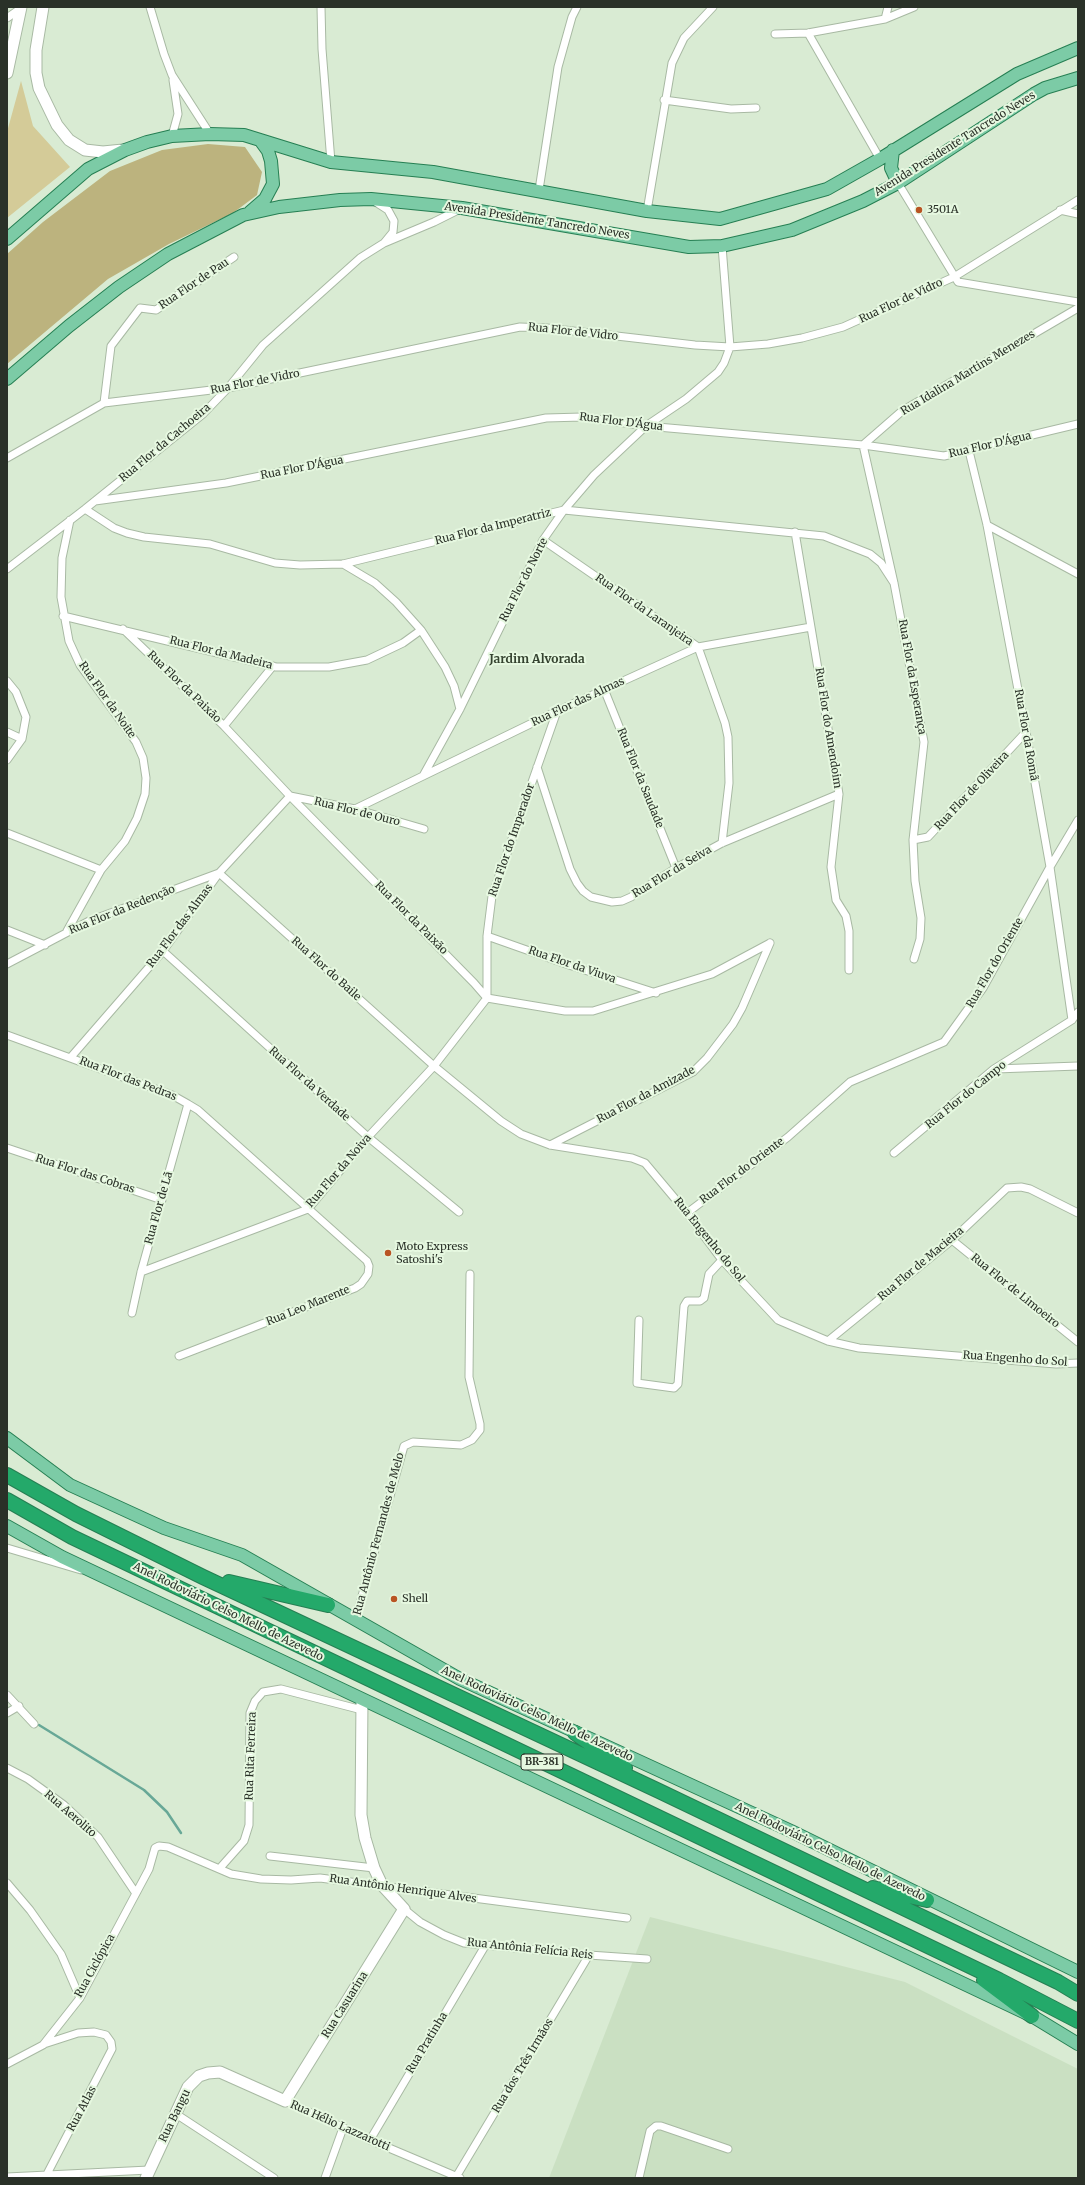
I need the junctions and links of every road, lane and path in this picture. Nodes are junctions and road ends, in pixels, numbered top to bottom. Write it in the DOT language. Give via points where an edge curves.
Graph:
graph roads {
  1 [pos="43,7"];
  2 [pos="150,7"];
  3 [pos="322,7"];
  4 [pos="577,7"];
  5 [pos="713,7"];
  6 [pos="888,7"];
  7 [pos="914,7"];
  8 [pos="20,8"];
  9 [pos="7,18"];
  10 [pos="885,19"];
  11 [pos="808,33"];
  12 [pos="775,34"];
  13 [pos="10,38"];
  14 [pos="1078,48"];
  15 [pos="1078,68"];
  16 [pos="7,73"];
  17 [pos="172,76"];
  18 [pos="1078,78"];
  19 [pos="1045,88"];
  20 [pos="664,100"];
  21 [pos="756,108"];
  22 [pos="210,134"];
  23 [pos="172,136"];
  24 [pos="260,140"];
  25 [pos="125,150"];
  26 [pos="893,150"];
  27 [pos="880,159"];
  28 [pos="331,162"];
  29 [pos="898,183"];
  30 [pos="539,190"];
  31 [pos="371,199"];
  32 [pos="1078,200"];
  33 [pos="462,208"];
  34 [pos="1060,210"];
  35 [pos="646,211"];
  36 [pos="1078,214"];
  37 [pos="243,215"];
  38 [pos="7,239"];
  39 [pos="384,243"];
  40 [pos="722,246"];
  41 [pos="234,257"];
  42 [pos="954,276"];
  43 [pos="1078,302"];
  44 [pos="1078,308"];
  45 [pos="730,347"];
  46 [pos="7,379"];
  47 [pos="228,388"];
  48 [pos="104,403"];
  49 [pos="1078,424"];
  50 [pos="646,426"];
  51 [pos="864,446"];
  52 [pos="969,451"];
  53 [pos="7,458"];
  54 [pos="95,501"];
  55 [pos="85,509"];
  56 [pos="564,510"];
  57 [pos="70,520"];
  58 [pos="987,525"];
  59 [pos="794,532"];
  60 [pos="543,540"];
  61 [pos="343,564"];
  62 [pos="7,568"];
  63 [pos="1078,574"];
  64 [pos="894,583"];
  65 [pos="63,616"];
  66 [pos="811,626"];
  67 [pos="123,629"];
  68 [pos="421,630"];
  69 [pos="698,647"];
  70 [pos="273,666"];
  71 [pos="7,681"];
  72 [pos="604,689"];
  73 [pos="460,709"];
  74 [pos="557,711"];
  75 [pos="224,726"];
  76 [pos="7,732"];
  77 [pos="1026,732"];
  78 [pos="22,739"];
  79 [pos="7,760"];
  80 [pos="537,767"];
  81 [pos="423,776"];
  82 [pos="839,794"];
  83 [pos="290,796"];
  84 [pos="355,809"];
  85 [pos="1078,820"];
  86 [pos="424,829"];
  87 [pos="7,832"];
  88 [pos="913,840"];
  89 [pos="722,843"];
  90 [pos="1050,867"];
  91 [pos="676,868"];
  92 [pos="101,870"];
  93 [pos="218,873"];
  94 [pos="7,930"];
  95 [pos="68,931"];
  96 [pos="487,936"];
  97 [pos="45,945"];
  98 [pos="163,951"];
  99 [pos="914,959"];
  100 [pos="7,964"];
  101 [pos="849,970"];
  102 [pos="656,993"];
  103 [pos="487,998"];
  104 [pos="1078,1012"];
  105 [pos="1072,1020"];
  106 [pos="7,1034"];
  107 [pos="71,1057"];
  108 [pos="434,1066"];
  109 [pos="1078,1066"];
  110 [pos="994,1069"];
  111 [pos="188,1104"];
  112 [pos="368,1137"];
  113 [pos="550,1145"];
  114 [pos="7,1148"];
  115 [pos="894,1153"];
  116 [pos="162,1200"];
  117 [pos="308,1209"];
  118 [pos="459,1212"];
  119 [pos="687,1213"];
  120 [pos="1078,1213"];
  121 [pos="952,1240"];
  122 [pos="722,1260"];
  123 [pos="141,1272"];
  124 [pos="470,1274"];
  125 [pos="132,1313"];
  126 [pos="639,1320"];
  127 [pos="828,1341"];
  128 [pos="1078,1342"];
  129 [pos="179,1356"];
  130 [pos="1078,1363"];
  131 [pos="7,1438"];
  132 [pos="7,1475"];
  133 [pos="7,1500"];
  134 [pos="7,1526"];
  135 [pos="7,1548"];
  136 [pos="94,1572"];
  137 [pos="203,1577"];
  138 [pos="328,1605"];
  139 [pos="355,1621"];
  140 [pos="7,1696"];
  141 [pos="362,1705"];
  142 [pos="19,1706"];
  143 [pos="7,1713"];
  144 [pos="34,1724"];
  145 [pos="575,1733"];
  146 [pos="7,1768"];
  147 [pos="659,1791"];
  148 [pos="270,1856"];
  149 [pos="220,1868"];
  150 [pos="374,1868"];
  151 [pos="149,1869"];
  152 [pos="848,1882"];
  153 [pos="7,1883"];
  154 [pos="382,1885"];
  155 [pos="135,1892"];
  156 [pos="927,1900"];
  157 [pos="404,1909"];
  158 [pos="627,1918"];
  159 [pos="485,1946"];
  160 [pos="589,1955"];
  161 [pos="950,1957"];
  162 [pos="648,1959"];
  163 [pos="1078,1972"];
  164 [pos="1078,1994"];
  165 [pos="80,1998"];
  166 [pos="1032,2016"];
  167 [pos="1078,2021"];
  168 [pos="43,2044"];
  169 [pos="1078,2044"];
  170 [pos="7,2064"];
  171 [pos="220,2072"];
  172 [pos="285,2101"];
  173 [pos="176,2114"];
  174 [pos="342,2128"];
  175 [pos="370,2140"];
  176 [pos="728,2149"];
  177 [pos="47,2174"];
  178 [pos="148,2174"];
  179 [pos="7,2177"];
  180 [pos="458,2177"];
  181 [pos="274,2178"];
  182 [pos="325,2178"];
  183 [pos="639,2178"];
  1 -- 25 [label="street" via="36,50 36,73 57,125 69,140 85,150"];
  2 -- 17 [label="street"];
  3 -- 28 [label="street" via="322,49"];
  4 -- 30 [label="street" via="558,67"];
  5 -- 20 [label="street" via="684,38 672,63"];
  6 -- 10 [label="street"];
  7 -- 10 [label="street"];
  8 -- 9 [label="street"];
  8 -- 13 [label="street"];
  10 -- 11 [label="street"];
  11 -- 12 [label="street"];
  11 -- 27 [label="street"];
  13 -- 16 [label="street"];
  14 -- 26 [label="main road" via="1017,74"];
  15 -- 19 [label="main road"];
  17 -- 22 [label="street"];
  17 -- 23 [label="street" via="178,114"];
  18 -- 19 [label="main road, Avenida Presidente Tancredo Neves"];
  19 -- 29 [label="main road, Avenida Presidente Tancredo Neves"];
  20 -- 21 [label="street" via="731,108"];
  20 -- 35 [label="street"];
  22 -- 23 [label="main road"];
  22 -- 24 [label="main road" via="244,135"];
  23 -- 25 [label="main road"];
  24 -- 28 [label="main road"];
  24 -- 37 [label="main road" via="272,161 273,184 266,199"];
  25 -- 38 [label="main road" via="88,169"];
  26 -- 27 [label="main road"];
  26 -- 29 [label="main road" via="890,168"];
  27 -- 35 [label="main road" via="827,189 720,219"];
  28 -- 30 [label="main road" via="433,172"];
  29 -- 40 [label="main road, Avenida Presidente Tancredo Neves" via="863,201 792,230"];
  29 -- 42 [label="street"];
  30 -- 35 [label="main road"];
  31 -- 33 [label="main road, Avenida Presidente Tancredo Neves"];
  31 -- 37 [label="main road, Avenida Presidente Tancredo Neves" via="279,207"];
  31 -- 39 [label="street, Rua Flor da Cachoeira" via="388,210 394,221 393,232"];
  32 -- 34 [label="street, Rua Flor de Vidro"];
  33 -- 39 [label="street, Rua Flor da Cachoeira"];
  33 -- 40 [label="main road, Avenida Presidente Tancredo Neves" via="689,247"];
  34 -- 36 [label="street"];
  34 -- 42 [label="street, Rua Flor de Vidro"];
  37 -- 46 [label="main road, Avenida Presidente Tancredo Neves" via="168,254 119,287"];
  39 -- 47 [label="street, Rua Flor da Cachoeira" via="360,258 263,344"];
  40 -- 45 [label="street"];
  41 -- 48 [label="street, Rua Flor de Pau" via="156,310 140,308 111,346"];
  42 -- 43 [label="street" via="958,282 968,285"];
  42 -- 45 [label="street, Rua Flor de Vidro" via="843,327 768,344"];
  44 -- 51 [label="street, Rua Idalina Martins Menezes" via="902,411"];
  45 -- 47 [label="street, Rua Flor de Vidro" via="520,327"];
  45 -- 50 [label="street, Rua Flor do Norte" via="718,372 686,399"];
  47 -- 48 [label="street, Rua Flor de Vidro"];
  47 -- 54 [label="street, Rua Flor da Cachoeira" via="203,414"];
  48 -- 53 [label="street, Rua Flor de Vidro"];
  49 -- 52 [label="street, Rua Flor D'Água"];
  50 -- 51 [label="street, Rua Flor D'Água"];
  50 -- 54 [label="street, Rua Flor D'Água" via="582,417 546,418 226,483"];
  50 -- 56 [label="street, Rua Flor do Norte" via="594,475"];
  51 -- 52 [label="street, Rua Flor D'Água" via="944,456"];
  51 -- 64 [label="street, Rua Flor da Esperança"];
  52 -- 58 [label="street, Rua Flor da Romã"];
  54 -- 55 [label="street, Rua Flor da Cachoeira"];
  55 -- 57 [label="street, Rua Flor da Cachoeira"];
  55 -- 61 [label="street, Rua Flor da Imperatriz" via="114,528 144,537 210,544 275,563"];
  56 -- 59 [label="street, Rua Flor da Imperatriz"];
  56 -- 60 [label="street, Rua Flor do Norte"];
  56 -- 61 [label="street, Rua Flor da Imperatriz"];
  57 -- 62 [label="street, Rua Flor da Cachoeira"];
  57 -- 65 [label="street, Rua Flor da Noite" via="62,558"];
  58 -- 63 [label="street"];
  58 -- 77 [label="street, Rua Flor da Romã"];
  59 -- 64 [label="street, Rua Flor da Imperatriz" via="824,536 870,554 881,563"];
  59 -- 66 [label="street, Rua Flor do Amendoim"];
  60 -- 69 [label="street, Rua Flor da Laranjeira"];
  60 -- 73 [label="street, Rua Flor do Norte"];
  61 -- 68 [label="street" via="375,583"];
  64 -- 88 [label="street, Rua Flor da Esperança" via="924,742"];
  65 -- 67 [label="street, Rua Flor da Madeira"];
  65 -- 92 [label="street, Rua Flor da Noite" via="69,641 80,665 136,742 143,758 146,778 145,794 137,818 125,842"];
  66 -- 69 [label="street, Rua Flor das Almas"];
  66 -- 82 [label="street, Rua Flor do Amendoim"];
  67 -- 70 [label="street, Rua Flor da Madeira"];
  67 -- 75 [label="street, Rua Flor da Paixão"];
  68 -- 70 [label="street, Rua Flor da Madeira" via="403,643 367,660 329,667"];
  68 -- 73 [label="street" via="445,667 454,686"];
  69 -- 72 [label="street, Rua Flor das Almas"];
  69 -- 89 [label="street, Rua Flor da Laranjeira" via="728,737 729,782"];
  70 -- 75 [label="street"];
  71 -- 78 [label="street" via="16,692 26,717"];
  72 -- 74 [label="street, Rua Flor das Almas"];
  72 -- 91 [label="street, Rua Flor da Saudade"];
  73 -- 81 [label="street, Rua Flor do Norte"];
  74 -- 80 [label="street, Rua Flor do Imperador"];
  74 -- 81 [label="street, Rua Flor das Almas"];
  75 -- 83 [label="street, Rua Flor da Paixão"];
  76 -- 78 [label="street"];
  77 -- 88 [label="street, Rua Flor de Oliveira" via="928,837"];
  77 -- 90 [label="street, Rua Flor da Romã"];
  78 -- 79 [label="street"];
  80 -- 91 [label="street, Rua Flor da Seiva" via="570,869 587,894 601,900 622,901"];
  80 -- 96 [label="street, Rua Flor do Imperador" via="492,896"];
  81 -- 84 [label="street, Rua Flor das Almas"];
  82 -- 89 [label="street, Rua Flor da Seiva"];
  82 -- 101 [label="street, Rua Flor do Amendoim" via="831,866 836,900 846,916 849,931"];
  83 -- 84 [label="street, Rua Flor de Ouro"];
  83 -- 93 [label="street, Rua Flor das Almas"];
  83 -- 103 [label="street, Rua Flor da Paixão"];
  84 -- 86 [label="street, Rua Flor de Ouro"];
  85 -- 90 [label="street, Rua Flor do Oriente"];
  87 -- 92 [label="street"];
  88 -- 99 [label="street, Rua Flor da Esperança" via="915,881 921,918 920,939"];
  89 -- 91 [label="street, Rua Flor da Seiva"];
  90 -- 105 [label="street, Rua Flor da Romã"];
  90 -- 119 [label="street, Rua Flor do Oriente" via="983,988 944,1042 850,1082 788,1138"];
  92 -- 95 [label="street, Rua Flor da Noite"];
  93 -- 95 [label="street, Rua Flor da Redenção"];
  93 -- 98 [label="street, Rua Flor das Almas"];
  93 -- 108 [label="street, Rua Flor do Baile"];
  94 -- 97 [label="street"];
  95 -- 97 [label="street, Rua Flor da Redenção"];
  96 -- 102 [label="street, Rua Flor da Viuva"];
  96 -- 103 [label="street, Rua Flor do Imperador"];
  97 -- 100 [label="street, Rua Flor da Redenção"];
  98 -- 107 [label="street, Rua Flor das Almas"];
  98 -- 112 [label="street, Rua Flor da Verdade"];
  102 -- 103 [label="street" via="604,1009 579,1012"];
  102 -- 113 [label="street, Rua Flor da Amizade" via="712,974 770,943 733,1024 693,1072"];
  103 -- 108 [label="street, Rua Flor da Noiva"];
  104 -- 105 [label="street, Rua Flor do Campo"];
  105 -- 110 [label="street, Rua Flor do Campo"];
  106 -- 107 [label="street, Rua Flor das Pedras"];
  107 -- 111 [label="street, Rua Flor das Pedras" via="172,1095"];
  108 -- 112 [label="street, Rua Flor da Noiva"];
  108 -- 113 [label="street, Rua Engenho do Sol" via="501,1121 521,1134"];
  109 -- 110 [label="street"];
  110 -- 115 [label="street, Rua Flor do Campo"];
  111 -- 116 [label="street, Rua Flor de Lã"];
  111 -- 117 [label="street, Rua Flor das Pedras" via="198,1110"];
  112 -- 117 [label="street, Rua Flor da Noiva"];
  112 -- 118 [label="street, Rua Flor da Verdade"];
  113 -- 119 [label="street, Rua Engenho do Sol" via="639,1160 645,1163"];
  114 -- 116 [label="street, Rua Flor das Cobras"];
  116 -- 123 [label="street, Rua Flor de Lã"];
  117 -- 123 [label="street, Rua Flor da Noiva"];
  117 -- 129 [label="street, Rua Leo Marente" via="367,1261 368,1274 361,1284"];
  119 -- 122 [label="street, Rua Engenho do Sol"];
  120 -- 121 [label="street, Rua Flor de Macieira" via="1030,1190 1014,1187 1003,1190"];
  121 -- 127 [label="street, Rua Flor de Macieira"];
  121 -- 128 [label="street, Rua Flor de Limoeiro"];
  122 -- 126 [label="street" via="709,1274 704,1298 700,1301 686,1301 684,1306 678,1384 674,1388 637,1383"];
  122 -- 127 [label="street, Rua Engenho do Sol" via="778,1320"];
  123 -- 125 [label="street, Rua Flor de Lã"];
  124 -- 139 [label="street, Rua Antônio Fernandes de Melo" via="469,1377 480,1430 472,1440 462,1445 414,1442 404,1446"];
  127 -- 130 [label="street, Rua Engenho do Sol" via="867,1348 1056,1364"];
  131 -- 138 [label="main road, Anel Rodoviário Celso Mello de Azevedo" via="70,1485 164,1528 242,1555"];
  132 -- 137 [label="highway, Anel Rodoviário Celso Mello de Azevedo / BR-381" via="76,1514"];
  133 -- 161 [label="highway, Anel Rodoviário Celso Mello de Azevedo / BR-381" via="79,1540"];
  134 -- 136 [label="main road, Anel Rodoviário Celso Mello de Azevedo"];
  135 -- 136 [label="street" via="73,1569"];
  136 -- 141 [label="main road, Anel Rodoviário Celso Mello de Azevedo"];
  137 -- 138 [label="highway"];
  137 -- 147 [label="highway, Anel Rodoviário Celso Mello de Azevedo / BR-381"];
  138 -- 139 [label="main road, Anel Rodoviário Celso Mello de Azevedo"];
  139 -- 145 [label="main road, Anel Rodoviário Celso Mello de Azevedo" via="460,1679"];
  140 -- 142 [label="street"];
  141 -- 149 [label="street, Rua Rita Ferreira" via="281,1689 262,1692 250,1713 249,1825 244,1841"];
  141 -- 150 [label="street, Rua Antônia Felícia Reis" via="361,1815"];
  141 -- 166 [label="main road, Anel Rodoviário Celso Mello de Azevedo"];
  142 -- 143 [label="street"];
  142 -- 144 [label="street"];
  145 -- 147 [label="highway"];
  145 -- 156 [label="main road, Anel Rodoviário Celso Mello de Azevedo" via="791,1831"];
  146 -- 155 [label="street, Rua Aerolito" via="28,1779 64,1805 98,1837"];
  147 -- 152 [label="highway, Anel Rodoviário Celso Mello de Azevedo / BR-381"];
  148 -- 150 [label="street, Rua Antônio Henrique Alves"];
  149 -- 151 [label="street, Rua Antônio Henrique Alves" via="168,1847 159,1846 155,1848"];
  149 -- 154 [label="street, Rua Antônio Henrique Alves" via="231,1874 261,1879 320,1878"];
  150 -- 154 [label="street, Rua Antônia Felícia Reis"];
  151 -- 155 [label="street, Rua Ciclópica"];
  152 -- 156 [label="highway"];
  152 -- 164 [label="highway, Anel Rodoviário Celso Mello de Azevedo / BR-381" via="1058,1982"];
  153 -- 165 [label="street" via="62,1954"];
  154 -- 157 [label="street, Rua Antônia Felícia Reis"];
  154 -- 158 [label="street, Rua Antônio Henrique Alves"];
  155 -- 165 [label="street, Rua Ciclópica"];
  156 -- 163 [label="main road, Anel Rodoviário Celso Mello de Azevedo"];
  157 -- 159 [label="street, Rua Antônia Felícia Reis" via="420,1922 444,1935"];
  157 -- 172 [label="street, Rua Casuarina"];
  159 -- 160 [label="street, Rua Antônia Felícia Reis"];
  159 -- 175 [label="street, Rua Pratinha"];
  160 -- 162 [label="street, Rua Antônia Felícia Reis"];
  160 -- 180 [label="street, Rua dos Três Irmãos"];
  161 -- 166 [label="highway"];
  161 -- 167 [label="highway, Anel Rodoviário Celso Mello de Azevedo / BR-381"];
  165 -- 168 [label="street, Rua Ciclópica"];
  166 -- 169 [label="main road, Anel Rodoviário Celso Mello de Azevedo"];
  168 -- 170 [label="street, Rua Ciclópica"];
  168 -- 177 [label="street, Rua Atlas" via="78,2033 94,2032 106,2035 112,2049"];
  171 -- 172 [label="street, Rua Hélio Lazzarotti"];
  171 -- 173 [label="street, Rua Bangu" via="208,2072 199,2076 188,2087"];
  172 -- 174 [label="street, Rua Hélio Lazzarotti"];
  173 -- 178 [label="street, Rua Bangu"];
  173 -- 181 [label="street"];
  174 -- 175 [label="street, Rua Hélio Lazzarotti"];
  174 -- 182 [label="street"];
  175 -- 180 [label="street, Rua Hélio Lazzarotti"];
  176 -- 183 [label="street" via="661,2126 653,2128"];
  177 -- 178 [label="street"];
  177 -- 179 [label="street"];
}
